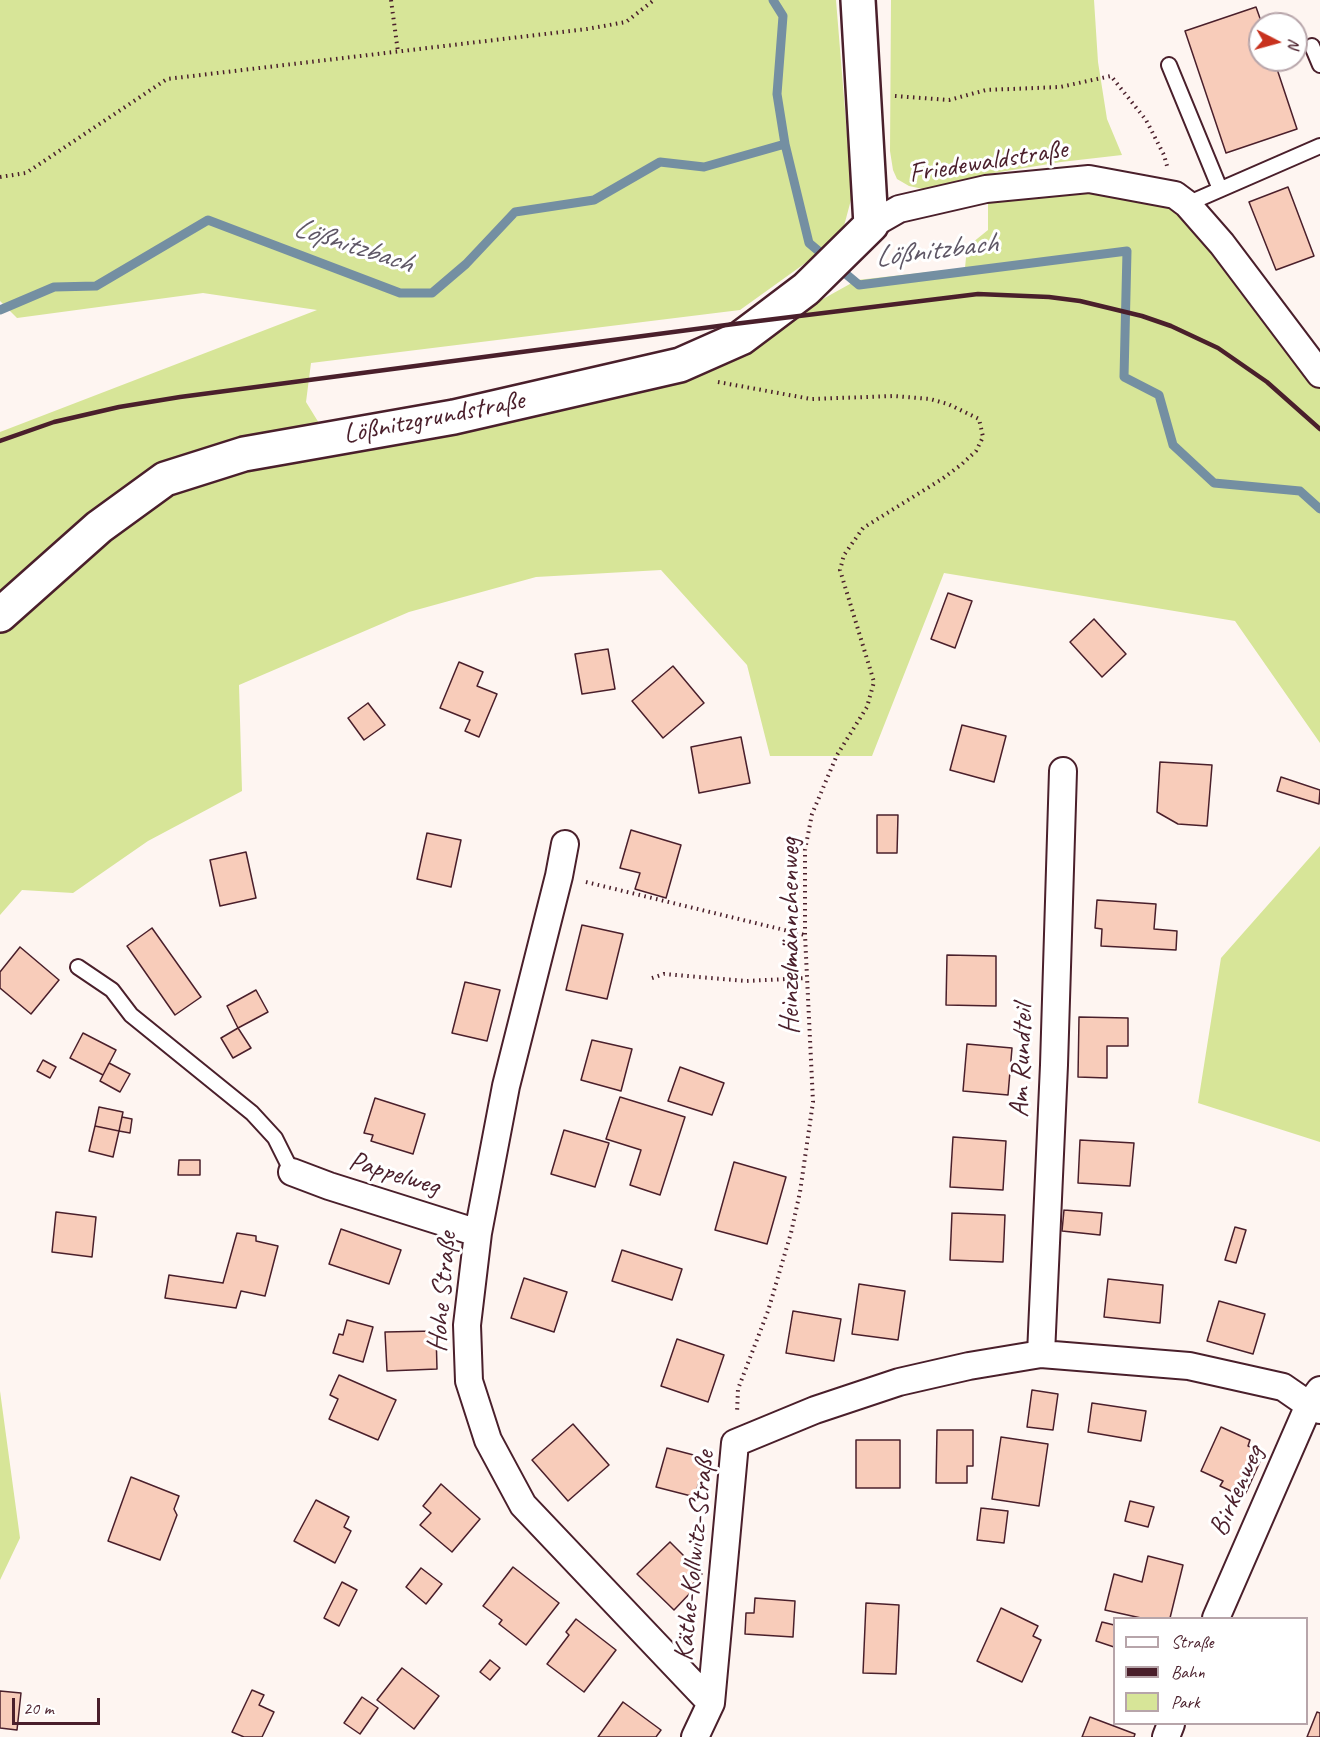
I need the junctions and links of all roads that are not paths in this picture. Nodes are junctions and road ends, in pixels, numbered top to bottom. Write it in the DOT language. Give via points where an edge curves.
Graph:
graph roads {
  1 [pos="858,0"];
  2 [pos="1312,46"];
  3 [pos="1169,65"];
  4 [pos="1320,65"];
  5 [pos="1320,146"];
  6 [pos="1220,189"];
  7 [pos="1181,200"];
  8 [pos="871,225"];
  9 [pos="1320,374"];
  10 [pos="0,615"];
  11 [pos="1063,771"];
  12 [pos="565,844"];
  13 [pos="78,967"];
  14 [pos="292,1172"];
  15 [pos="478,1233"];
  16 [pos="1041,1354"];
  17 [pos="1316,1402"];
  18 [pos="1215,1617"];
  19 [pos="711,1703"];
  20 [pos="694,1737"];
  1 -- 8 [label="street"];
  2 -- 4 [label="lane"];
  3 -- 6 [label="lane"];
  5 -- 6 [label="lane"];
  6 -- 7 [label="lane"];
  7 -- 8 [label="street, Friedewaldstraße" via="1089,179 986,189 898,209"];
  7 -- 9 [label="street" via="1222,244"];
  8 -- 10 [label="street, Lößnitzgrundstraße" via="806,289 741,338 680,365 454,417 244,454 165,479 99,527"];
  11 -- 16 [label="street, Am Rundteil"];
  12 -- 15 [label="street, Hohe Straße" via="506,1086"];
  13 -- 14 [label="lane" via="112,990 131,1015 252,1113 275,1138"];
  14 -- 15 [label="street, Pappelweg"];
  15 -- 19 [label="street, Hohe Straße" via="467,1325 469,1370 488,1440 523,1505"];
  16 -- 17 [label="street, Käthe-Kollwitz-Straße" via="1189,1366 1283,1387"];
  16 -- 19 [label="street, Käthe-Kollwitz-Straße" via="899,1382 815,1410 735,1443"];
  17 -- 18 [label="street, Birkenweg"];
  19 -- 20 [label="street, Käthe-Kollwitz-Straße"];
}
